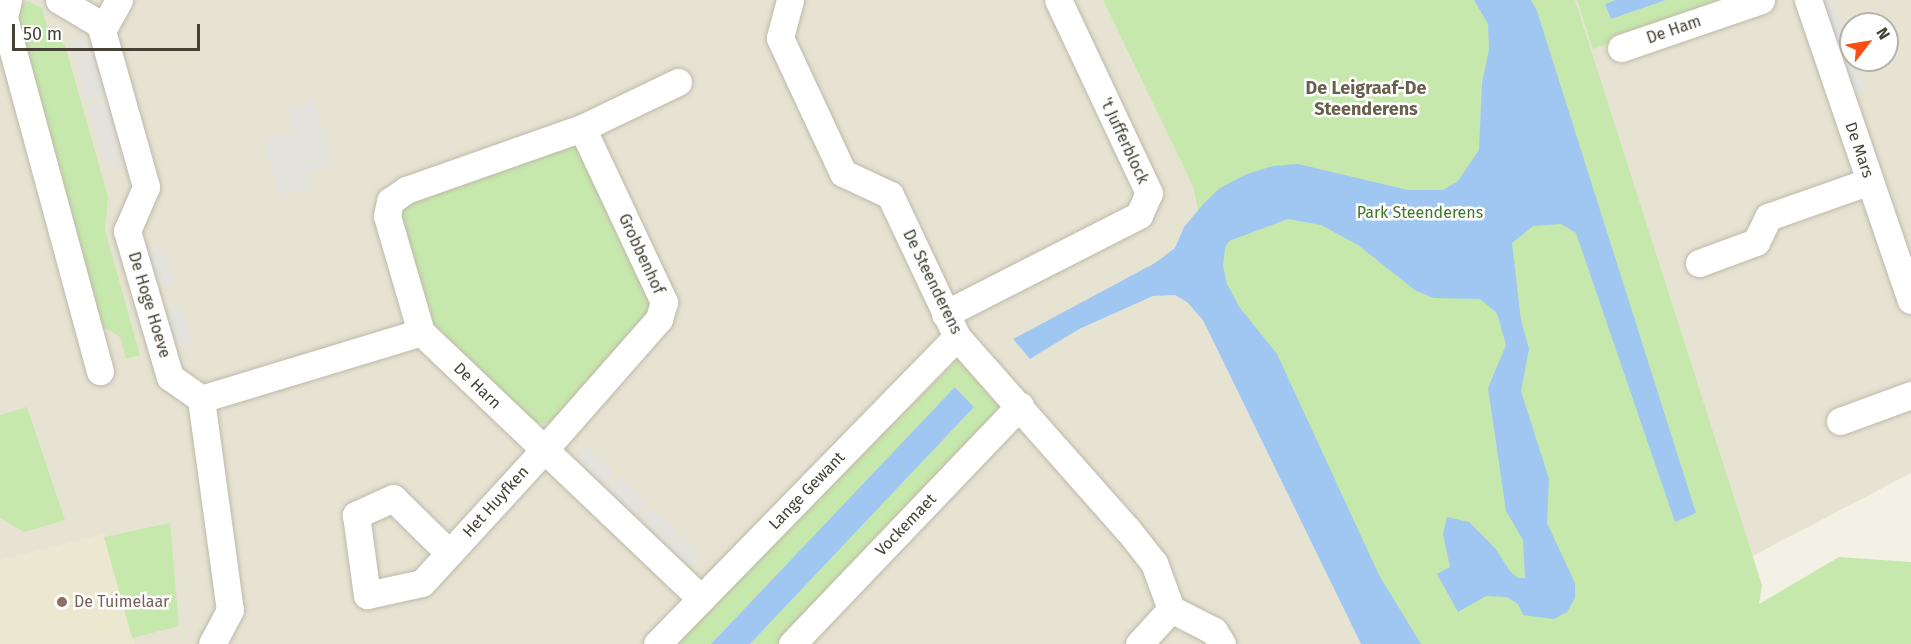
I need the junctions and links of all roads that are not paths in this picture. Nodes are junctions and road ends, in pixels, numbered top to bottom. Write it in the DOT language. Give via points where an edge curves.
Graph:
graph roads {
  1 [pos="8,0"];
  2 [pos="58,0"];
  3 [pos="119,0"];
  4 [pos="790,0"];
  5 [pos="1058,0"];
  6 [pos="1761,0"];
  7 [pos="1808,0"];
  8 [pos="103,26"];
  9 [pos="1621,48"];
  10 [pos="678,82"];
  11 [pos="582,128"];
  12 [pos="1870,181"];
  13 [pos="1699,263"];
  14 [pos="1911,300"];
  15 [pos="951,325"];
  16 [pos="421,332"];
  17 [pos="100,371"];
  18 [pos="1911,395"];
  19 [pos="201,399"];
  20 [pos="1020,405"];
  21 [pos="1840,421"];
  22 [pos="543,451"];
  23 [pos="449,553"];
  24 [pos="701,599"];
  25 [pos="1171,609"];
  26 [pos="212,644"];
  27 [pos="657,644"];
  28 [pos="792,644"];
  29 [pos="1139,644"];
  30 [pos="1222,644"];
  1 -- 17 [label="street" via="4,18"];
  2 -- 8 [label="street"];
  3 -- 8 [label="street"];
  4 -- 15 [label="street, De Steenderens" via="780,38 843,173 890,195"];
  5 -- 15 [label="street, 't Jufferblock" via="1149,193 1139,215"];
  6 -- 9 [label="street, De Ham"];
  7 -- 12 [label="street, De Mars"];
  8 -- 19 [label="street, De Hoge Hoeve" via="146,187 127,231 170,377"];
  10 -- 11 [label="street"];
  11 -- 16 [label="street" via="406,190 390,201 388,232"];
  11 -- 22 [label="street, Grobbenhof" via="664,302 659,320"];
  12 -- 13 [label="street" via="1768,217 1756,242"];
  12 -- 14 [label="street, De Mars"];
  15 -- 20 [label="street, De Steenderens"];
  15 -- 24 [label="street, Lange Gewant"];
  16 -- 19 [label="street"];
  16 -- 22 [label="street, De Harn"];
  18 -- 21 [label="street"];
  19 -- 26 [label="street" via="230,610"];
  20 -- 25 [label="street, De Steenderens" via="1154,563"];
  20 -- 28 [label="street, Vockemaet"];
  22 -- 23 [label="street, Het Huyfken"];
  22 -- 24 [label="street, De Harn"];
  24 -- 27 [label="street, Lange Gewant"];
  25 -- 29 [label="street"];
  25 -- 30 [label="street" via="1214,632"];
}
